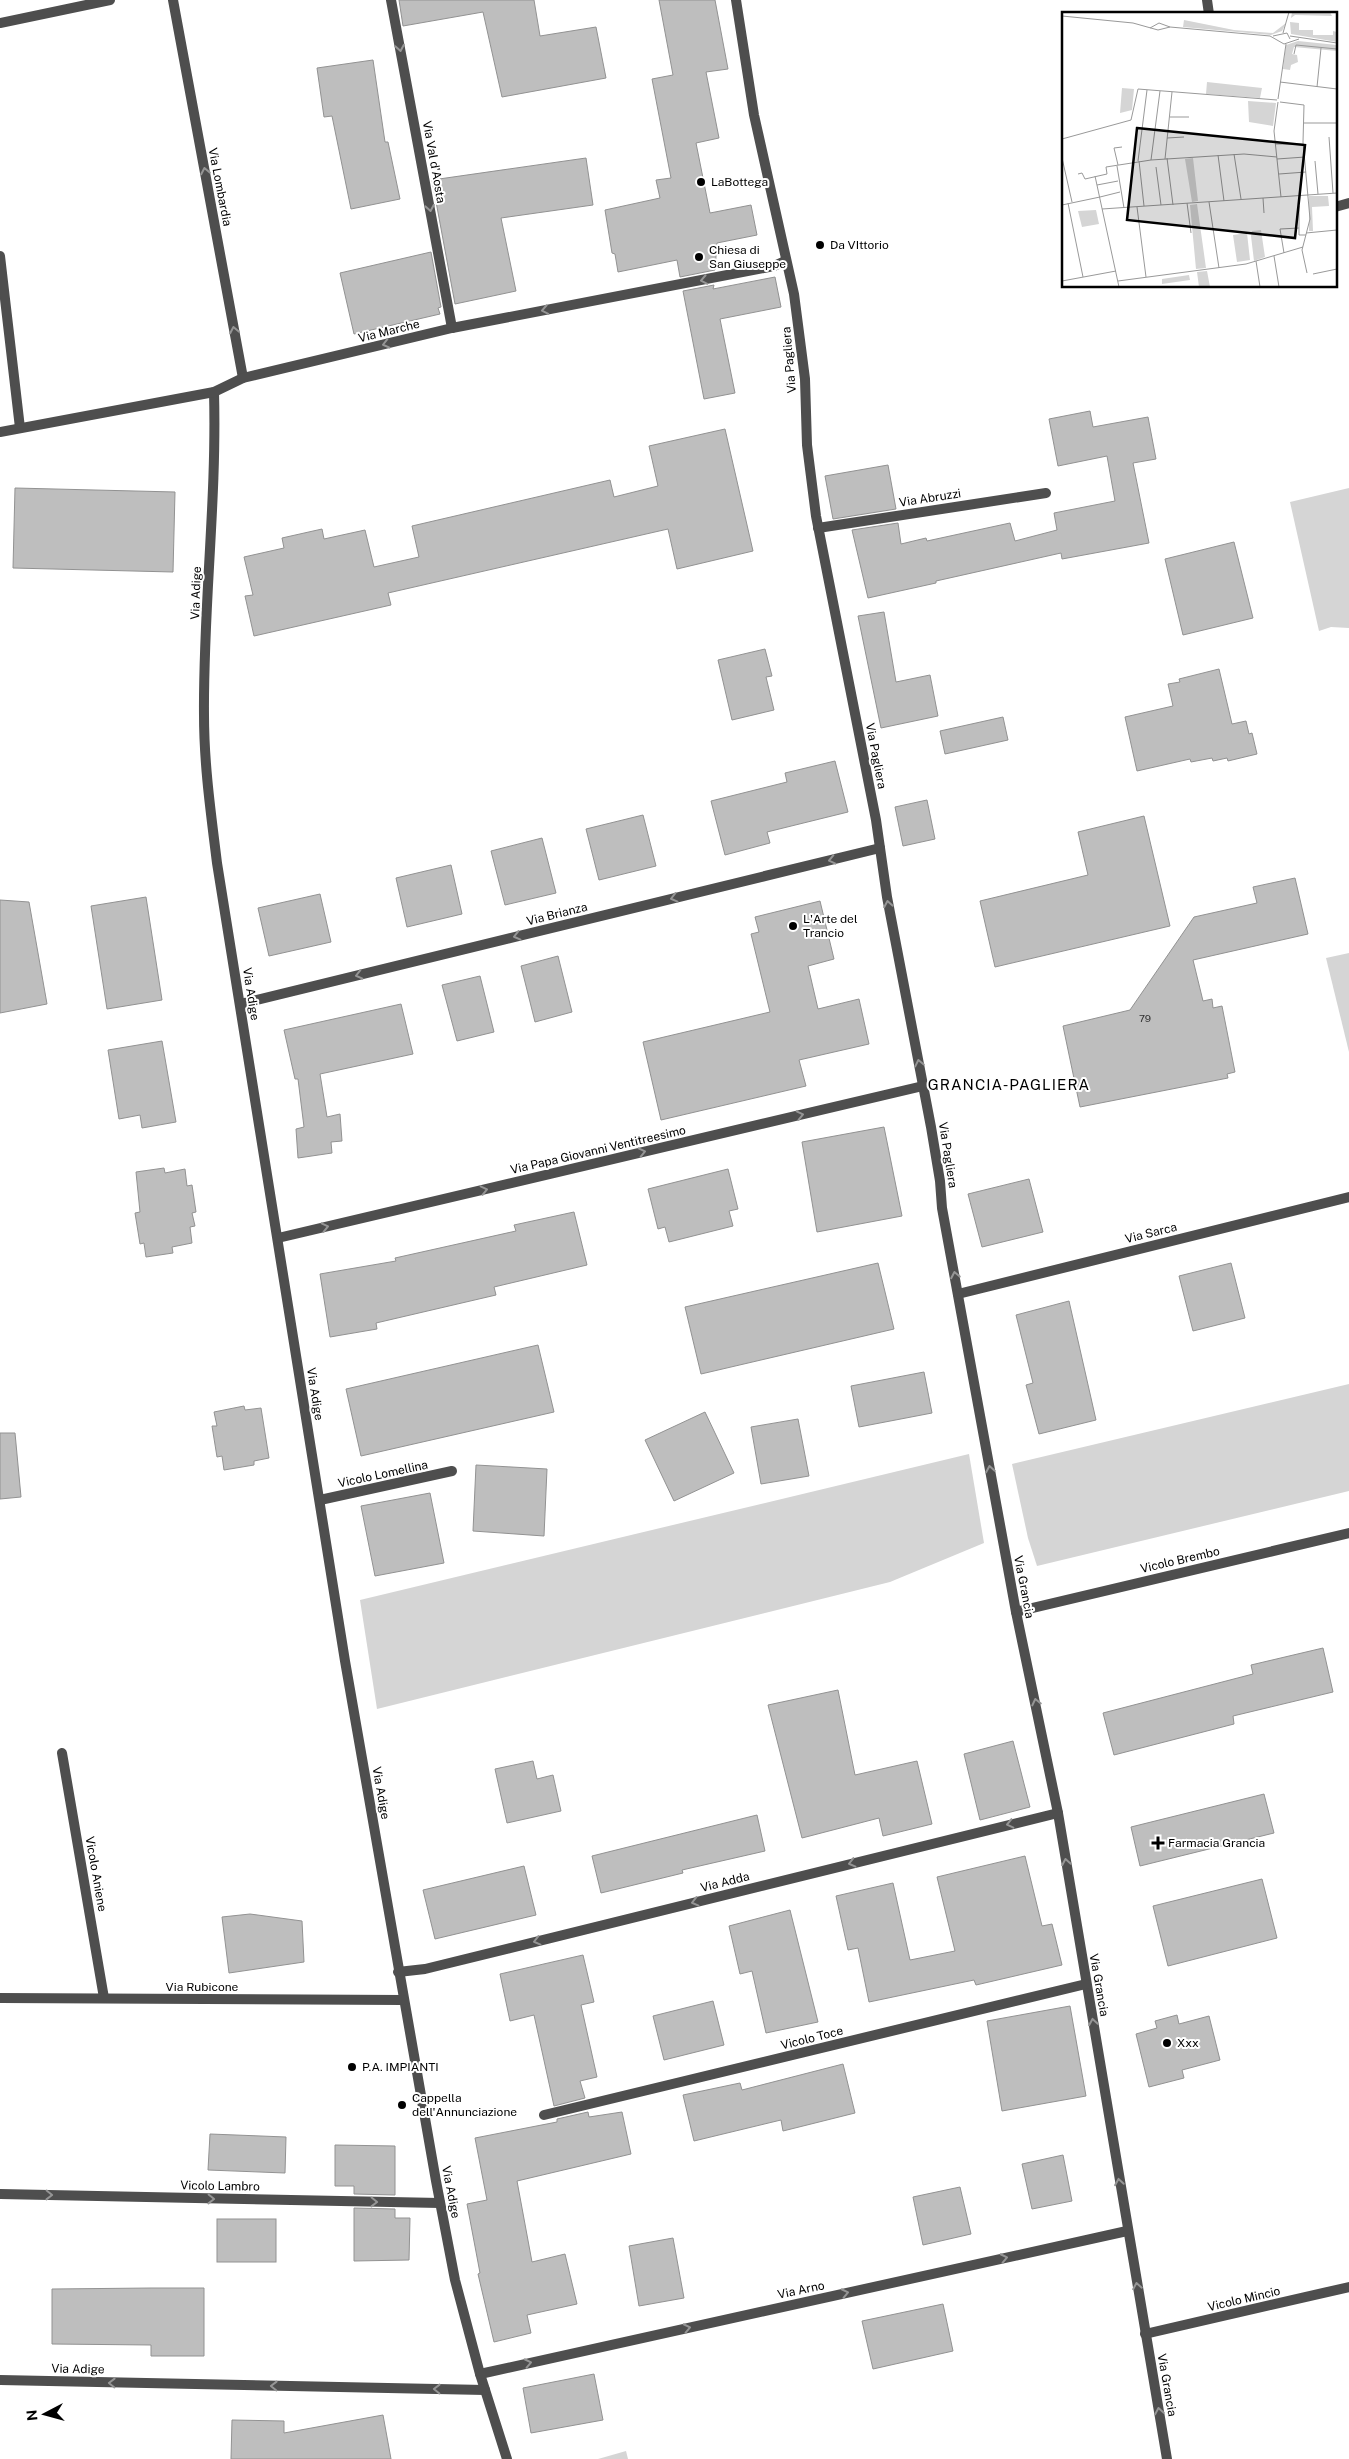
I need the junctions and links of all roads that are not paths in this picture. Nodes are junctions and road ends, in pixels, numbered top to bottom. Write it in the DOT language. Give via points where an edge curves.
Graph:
graph roads {
  1 [pos="110,0"];
  2 [pos="172,0"];
  3 [pos="391,0"];
  4 [pos="736,0"];
  5 [pos="0,23"];
  6 [pos="1349,203"];
  7 [pos="1336,207"];
  8 [pos="0,256"];
  9 [pos="786,261"];
  10 [pos="452,328"];
  11 [pos="244,378"];
  12 [pos="214,392"];
  13 [pos="20,428"];
  14 [pos="0,432"];
  15 [pos="1046,493"];
  16 [pos="818,528"];
  17 [pos="880,848"];
  18 [pos="240,1004"];
  19 [pos="923,1086"];
  20 [pos="1349,1197"];
  21 [pos="278,1238"];
  22 [pos="958,1294"];
  23 [pos="452,1472"];
  24 [pos="320,1500"];
  25 [pos="998,1517"];
  26 [pos="1349,1533"];
  27 [pos="1016,1612"];
  28 [pos="62,1753"];
  29 [pos="1058,1813"];
  30 [pos="398,1972"];
  31 [pos="1086,1984"];
  32 [pos="0,1998"];
  33 [pos="104,1998"];
  34 [pos="403,2000"];
  35 [pos="544,2116"];
  36 [pos="0,2194"];
  37 [pos="440,2203"];
  38 [pos="1127,2230"];
  39 [pos="1349,2287"];
  40 [pos="1145,2334"];
  41 [pos="480,2374"];
  42 [pos="0,2380"];
  43 [pos="485,2390"];
  44 [pos="507,2459"];
  45 [pos="1167,2459"];
  1 -- 5 [label="street"];
  11 -- 2 [label="street, Via Lombardia, one-way"];
  3 -- 10 [label="street, Via Val d'Aosta, one-way"];
  4 -- 9 [label="street, Via Pagliera" via="754,115"];
  6 -- 7 [label="street"];
  8 -- 13 [label="street"];
  9 -- 10 [label="street, Via Marche, one-way" via="774,266"];
  9 -- 16 [label="street, Via Pagliera" via="797,312 805,379 807,445"];
  10 -- 11 [label="street, Via Marche, one-way"];
  11 -- 12 [label="street, Via Marche"];
  12 -- 13 [label="street, Via Marche"];
  12 -- 18 [label="street, Via Adige" via="204,742 217,863"];
  13 -- 14 [label="street, Via Marche"];
  15 -- 16 [label="street, Via Abruzzi"];
  16 -- 17 [label="street, Via Pagliera"];
  17 -- 18 [label="street, Via Brianza, one-way"];
  19 -- 17 [label="street, Via Pagliera, one-way"];
  18 -- 21 [label="street, Via Adige"];
  21 -- 19 [label="street, Via Papa Giovanni Ventitreesimo, one-way"];
  22 -- 19 [label="street, Via Pagliera, one-way"];
  20 -- 22 [label="street, Via Sarca"];
  21 -- 24 [label="street, Via Adige"];
  25 -- 22 [label="street, Via Pagliera, one-way"];
  23 -- 24 [label="street, Vicolo Lomellina"];
  24 -- 30 [label="street, Via Adige"];
  25 -- 27 [label="street, Via Grancia"];
  26 -- 27 [label="street, Vicolo Brembo"];
  29 -- 27 [label="street, Via Grancia, one-way"];
  28 -- 33 [label="street, Vicolo Aniene"];
  29 -- 30 [label="street, Via Adda, one-way" via="425,1969"];
  31 -- 29 [label="street, Via Grancia, one-way"];
  30 -- 34 [label="street, Via Adige"];
  31 -- 35 [label="street, Vicolo Toce"];
  38 -- 31 [label="street, Via Grancia, one-way"];
  32 -- 33 [label="street, Via Rubicone"];
  33 -- 34 [label="street, Via Rubicone"];
  34 -- 37 [label="street, Via Adige"];
  36 -- 37 [label="street, Vicolo Lambro, one-way"];
  37 -- 41 [label="street, Via Adige" via="455,2280"];
  40 -- 38 [label="street, Via Grancia, one-way"];
  41 -- 38 [label="street, Via Arno, one-way"];
  39 -- 40 [label="street, Vicolo Mincio"];
  45 -- 40 [label="street, Via Grancia, one-way"];
  41 -- 43 [label="street, Via Adige"];
  43 -- 42 [label="street, Via Adige, one-way"];
  43 -- 44 [label="street, Via Adige"];
}
